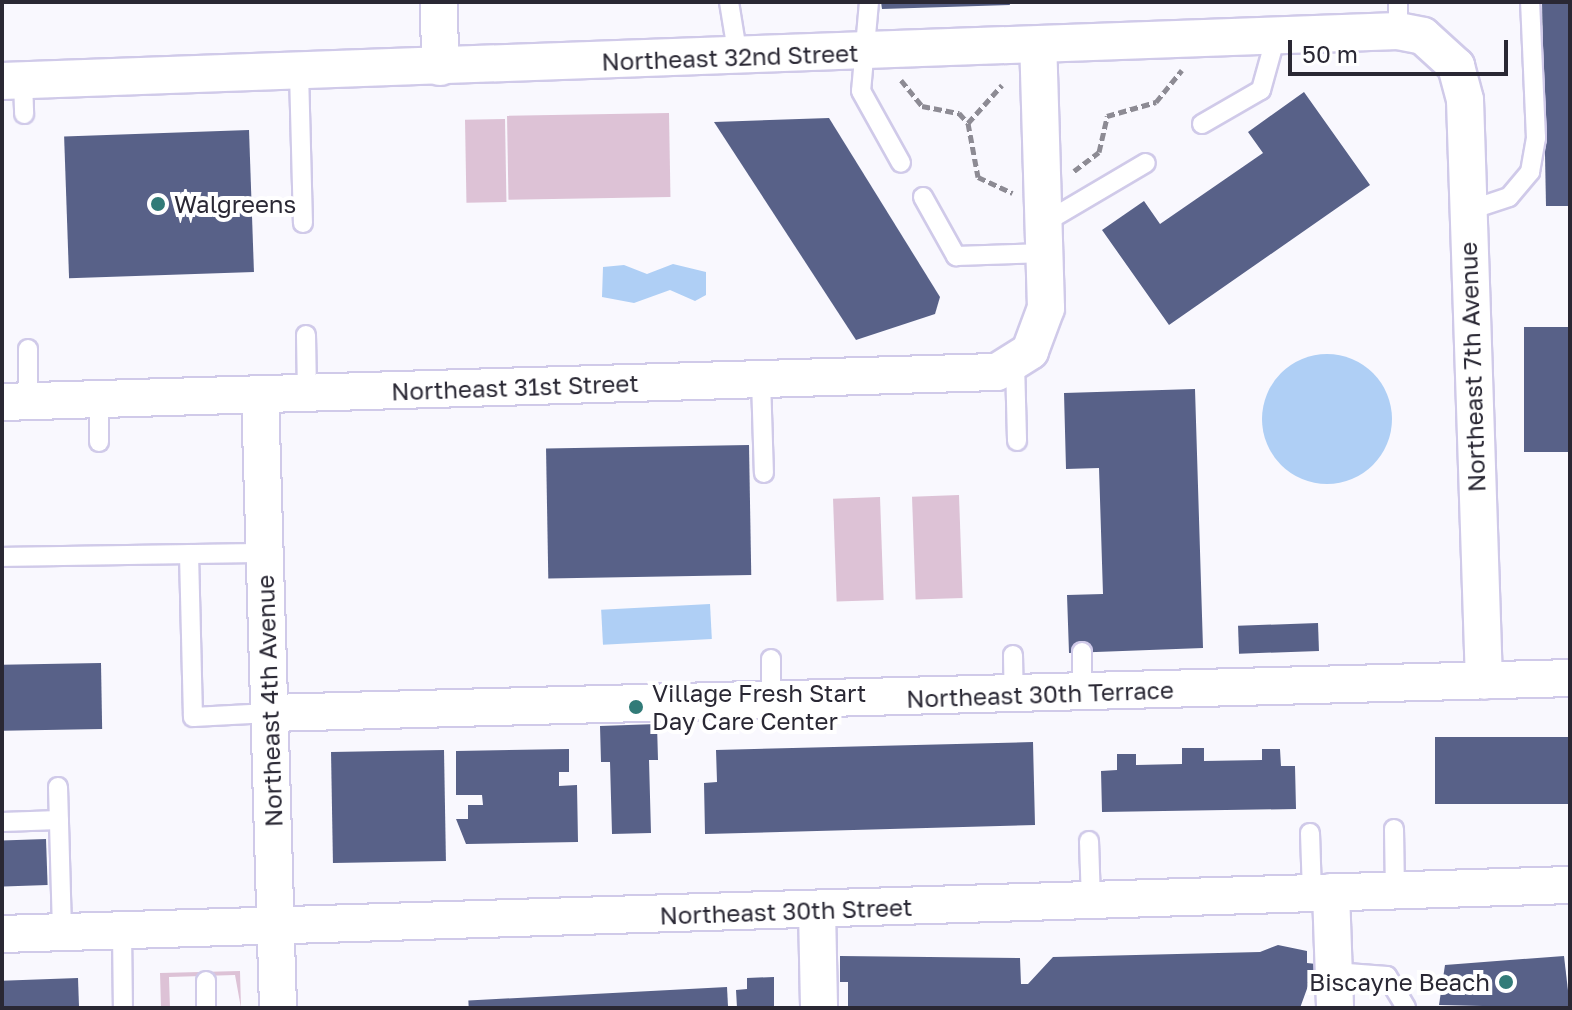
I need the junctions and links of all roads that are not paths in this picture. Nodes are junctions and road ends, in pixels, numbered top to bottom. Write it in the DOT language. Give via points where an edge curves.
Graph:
graph roads {
  1 [pos="439,2"];
  2 [pos="729,2"];
  3 [pos="869,2"];
  4 [pos="1530,2"];
  5 [pos="1398,17"];
  6 [pos="1276,36"];
  7 [pos="1038,45"];
  8 [pos="864,52"];
  9 [pos="738,57"];
  10 [pos="1450,57"];
  11 [pos="440,67"];
  12 [pos="299,72"];
  13 [pos="16,92"];
  14 [pos="1202,124"];
  15 [pos="901,163"];
  16 [pos="1146,163"];
  17 [pos="923,197"];
  18 [pos="1467,211"];
  19 [pos="303,223"];
  20 [pos="1044,238"];
  21 [pos="306,335"];
  22 [pos="28,349"];
  23 [pos="1019,360"];
  24 [pos="761,380"];
  25 [pos="307,393"];
  26 [pos="260,394"];
  27 [pos="99,401"];
  28 [pos="15,402"];
  29 [pos="1017,441"];
  30 [pos="99,442"];
  31 [pos="764,473"];
  32 [pos="264,553"];
  33 [pos="189,554"];
  34 [pos="2,557"];
  35 [pos="1082,652"];
  36 [pos="1013,655"];
  37 [pos="771,659"];
  38 [pos="1570,678"];
  39 [pos="1484,681"];
  40 [pos="1082,693"];
  41 [pos="1014,694"];
  42 [pos="771,703"];
  43 [pos="270,713"];
  44 [pos="58,787"];
  45 [pos="59,820"];
  46 [pos="2,822"];
  47 [pos="1394,829"];
  48 [pos="1310,833"];
  49 [pos="1089,841"];
  50 [pos="1570,885"];
  51 [pos="1395,891"];
  52 [pos="1321,893"];
  53 [pos="1091,902"];
  54 [pos="817,910"];
  55 [pos="276,926"];
  56 [pos="122,931"];
  57 [pos="62,933"];
  58 [pos="2,934"];
  59 [pos="1334,972"];
  60 [pos="206,981"];
  61 [pos="123,1008"];
  62 [pos="206,1008"];
  63 [pos="278,1008"];
  64 [pos="819,1008"];
  65 [pos="1335,1008"];
  66 [pos="1406,1008"];
  1 -- 11 [label="street"];
  2 -- 9 [label="lane"];
  3 -- 8 [label="lane"];
  4 -- 18 [label="lane" via="1536,138 1530,172 1509,197"];
  5 -- 6 [label="street, Northeast 32nd Street"];
  5 -- 10 [label="street, Northeast 32nd Street"];
  6 -- 7 [label="street, Northeast 32nd Street"];
  6 -- 14 [label="lane" via="1261,90"];
  7 -- 8 [label="street, Northeast 32nd Street"];
  7 -- 20 [label="street"];
  8 -- 9 [label="street, Northeast 32nd Street"];
  8 -- 15 [label="lane" via="865,103"];
  9 -- 11 [label="street, Northeast 32nd Street"];
  10 -- 18 [label="street, Northeast 7th Avenue" via="1465,100"];
  11 -- 12 [label="street, Northeast 32nd Street"];
  12 -- 13 [label="street, Northeast 32nd Street"];
  12 -- 19 [label="lane"];
  16 -- 20 [label="lane"];
  17 -- 20 [label="lane" via="956,256"];
  18 -- 39 [label="street, Northeast 7th Avenue"];
  20 -- 23 [label="street" via="1044,319"];
  21 -- 25 [label="lane"];
  22 -- 28 [label="lane"];
  23 -- 24 [label="street, Northeast 31st Street" via="977,374"];
  23 -- 29 [label="lane"];
  24 -- 25 [label="street, Northeast 31st Street"];
  24 -- 31 [label="lane"];
  25 -- 26 [label="street, Northeast 31st Street"];
  26 -- 27 [label="street, Northeast 31st Street"];
  26 -- 32 [label="street, Northeast 4th Avenue"];
  27 -- 28 [label="street, Northeast 31st Street"];
  27 -- 30 [label="lane"];
  32 -- 33 [label="lane"];
  32 -- 43 [label="street, Northeast 4th Avenue"];
  33 -- 34 [label="lane"];
  33 -- 43 [label="lane" via="193,717"];
  35 -- 40 [label="lane"];
  36 -- 41 [label="lane"];
  37 -- 42 [label="lane"];
  38 -- 39 [label="street, Northeast 30th Terrace"];
  39 -- 40 [label="street, Northeast 30th Terrace"];
  40 -- 41 [label="street, Northeast 30th Terrace"];
  41 -- 42 [label="street, Northeast 30th Terrace"];
  42 -- 43 [label="street, Northeast 30th Terrace"];
  43 -- 55 [label="street, Northeast 4th Avenue"];
  44 -- 45 [label="lane"];
  45 -- 46 [label="lane"];
  45 -- 57 [label="lane"];
  47 -- 51 [label="lane"];
  48 -- 52 [label="lane"];
  49 -- 53 [label="lane"];
  50 -- 51 [label="street, Northeast 30th Street"];
  51 -- 52 [label="street, Northeast 30th Street"];
  52 -- 53 [label="street, Northeast 30th Street"];
  52 -- 59 [label="street"];
  53 -- 54 [label="street, Northeast 30th Street"];
  54 -- 55 [label="street, Northeast 30th Street"];
  54 -- 64 [label="street"];
  55 -- 56 [label="street, Northeast 30th Street"];
  55 -- 63 [label="street, Northeast 4th Avenue"];
  56 -- 57 [label="street, Northeast 30th Street"];
  56 -- 61 [label="lane"];
  57 -- 58 [label="street, Northeast 30th Street"];
  59 -- 65 [label="street"];
  59 -- 66 [label="lane" via="1387,976"];
  60 -- 62 [label="lane"];
}
